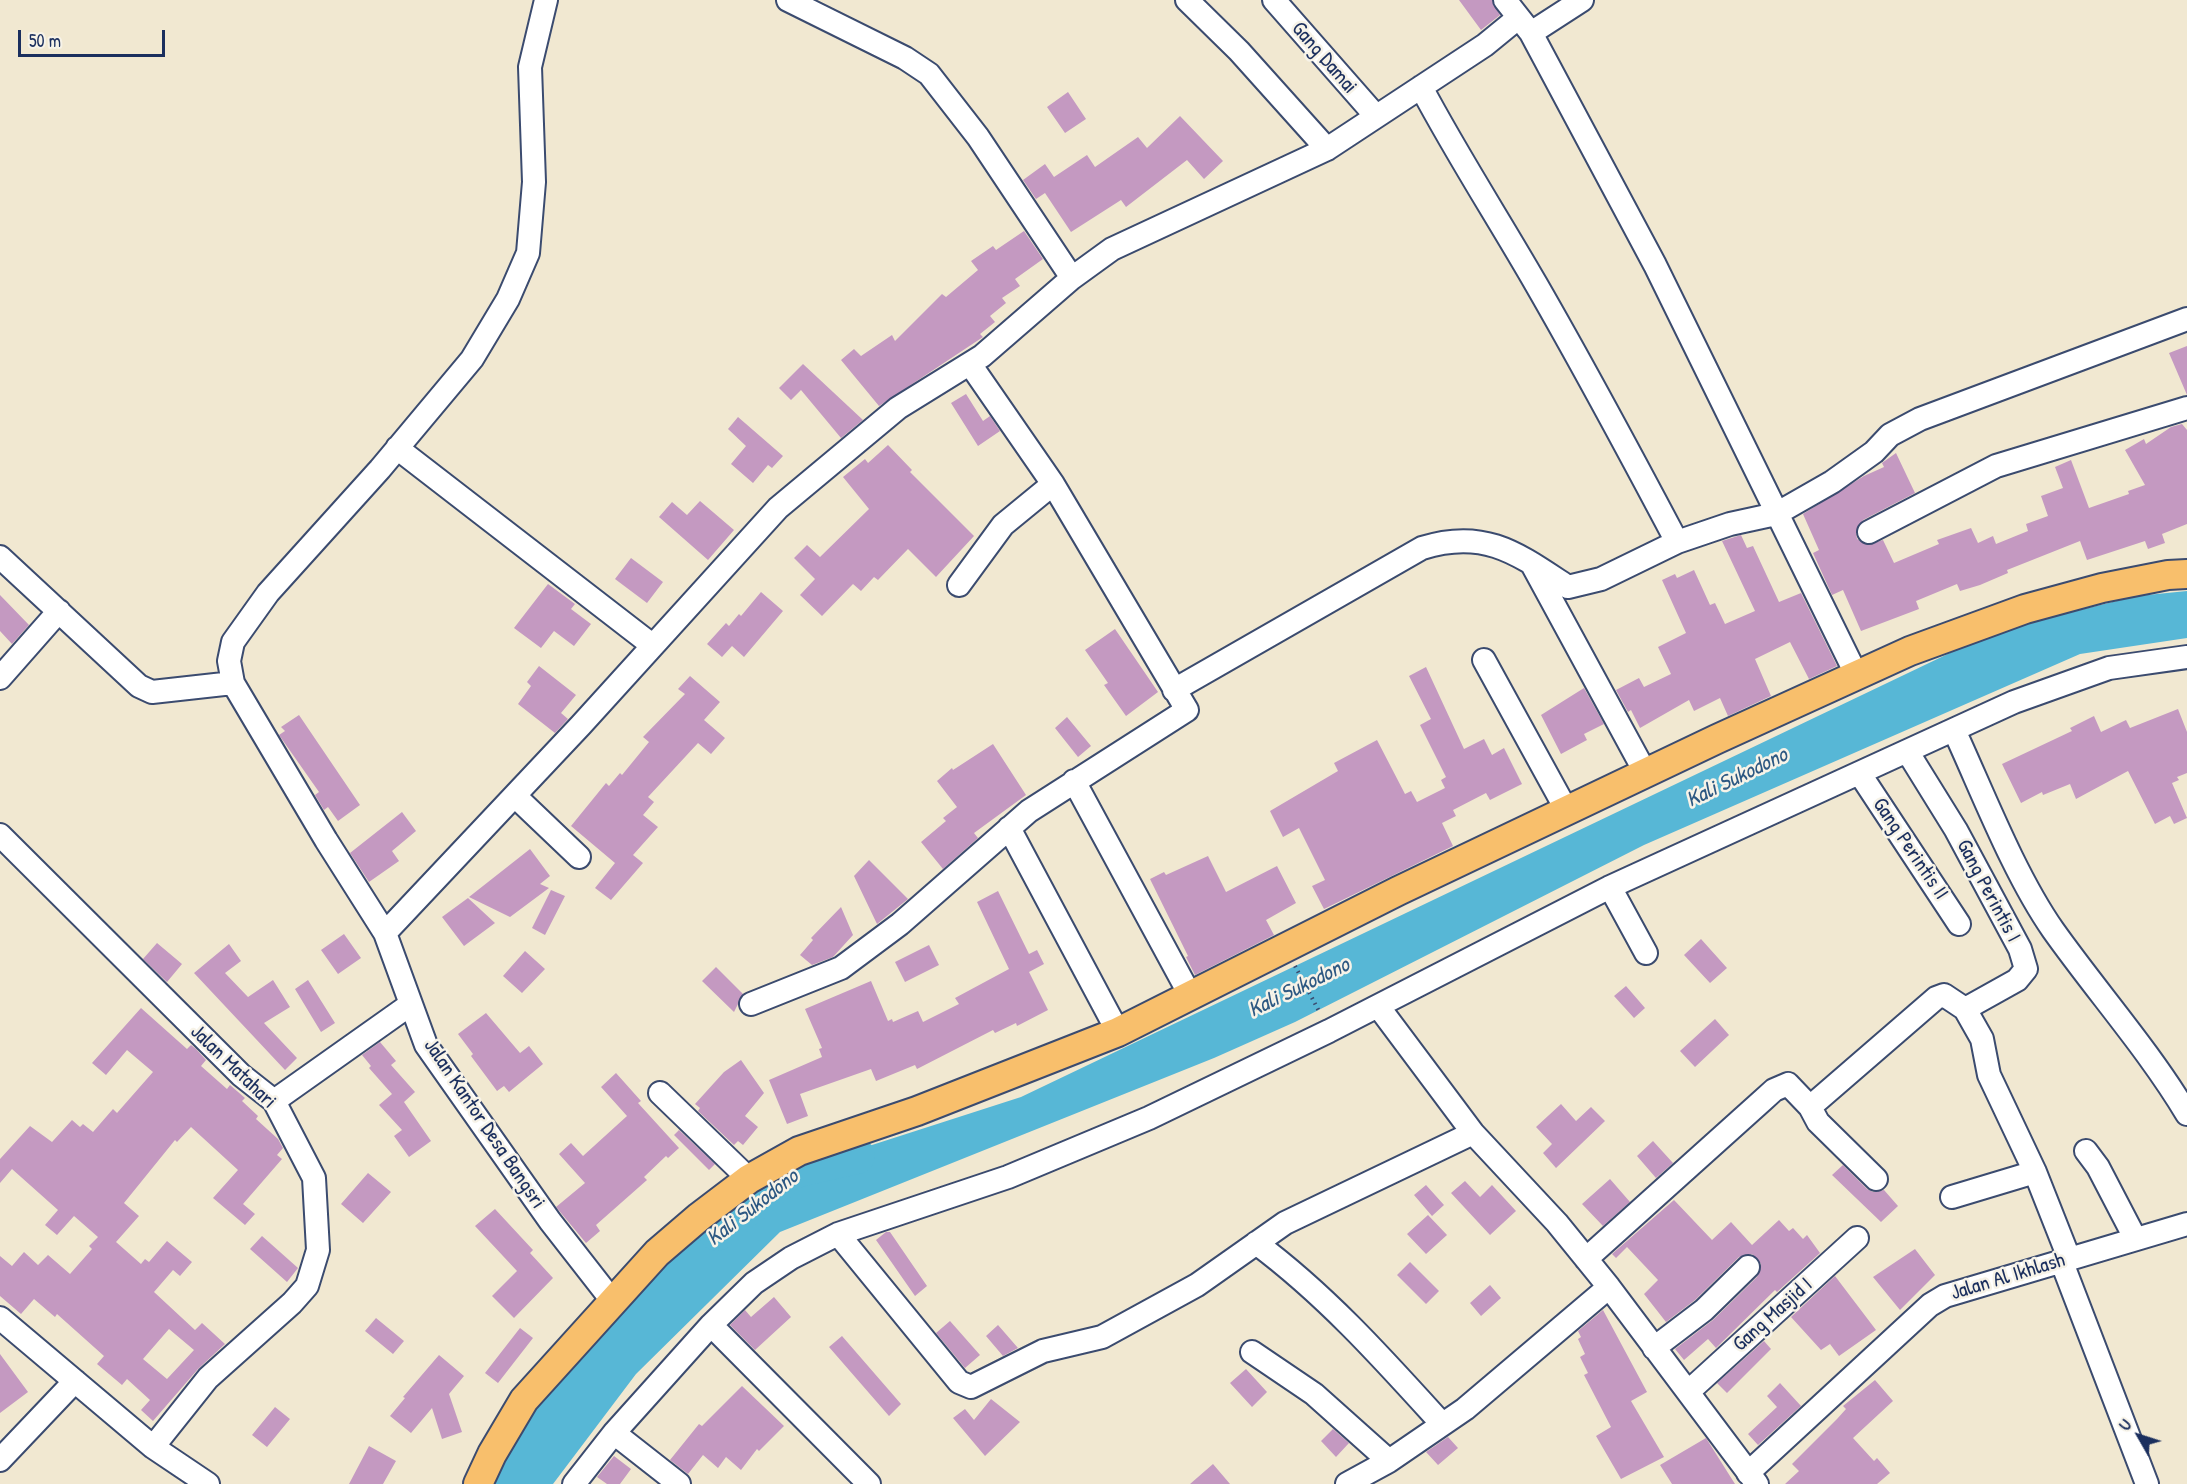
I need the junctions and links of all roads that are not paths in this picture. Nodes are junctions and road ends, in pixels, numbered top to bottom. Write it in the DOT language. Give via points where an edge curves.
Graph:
graph roads {
  1 [pos="546,0"];
  2 [pos="788,0"];
  3 [pos="1187,0"];
  4 [pos="1274,0"];
  5 [pos="1505,0"];
  6 [pos="1582,0"];
  7 [pos="1524,26"];
  8 [pos="1421,87"];
  9 [pos="1375,116"];
  10 [pos="1327,149"];
  11 [pos="1072,278"];
  12 [pos="2187,319"];
  13 [pos="970,364"];
  14 [pos="2187,408"];
  15 [pos="397,448"];
  16 [pos="1053,484"];
  17 [pos="1776,513"];
  18 [pos="1869,532"];
  19 [pos="1677,542"];
  20 [pos="0,557"];
  21 [pos="1530,560"];
  22 [pos="2187,574"];
  23 [pos="958,585"];
  24 [pos="58,611"];
  25 [pos="652,645"];
  26 [pos="2187,657"];
  27 [pos="1484,660"];
  28 [pos="1857,675"];
  29 [pos="0,678"];
  30 [pos="233,683"];
  31 [pos="1174,690"];
  32 [pos="1954,730"];
  33 [pos="1907,751"];
  34 [pos="1645,772"];
  35 [pos="1860,774"];
  36 [pos="1074,780"];
  37 [pos="514,796"];
  38 [pos="1567,811"];
  39 [pos="1009,828"];
  40 [pos="0,835"];
  41 [pos="579,857"];
  42 [pos="1610,887"];
  43 [pos="1959,924"];
  44 [pos="386,933"];
  45 [pos="1646,953"];
  46 [pos="1190,995"];
  47 [pos="411,1004"];
  48 [pos="751,1004"];
  49 [pos="1377,1006"];
  50 [pos="1965,1009"];
  51 [pos="1118,1032"];
  52 [pos="660,1093"];
  53 [pos="274,1101"];
  54 [pos="1810,1107"];
  55 [pos="2187,1114"];
  56 [pos="1473,1133"];
  57 [pos="2086,1151"];
  58 [pos="2035,1172"];
  59 [pos="749,1179"];
  60 [pos="1876,1179"];
  61 [pos="1952,1197"];
  62 [pos="2187,1224"];
  63 [pos="838,1234"];
  64 [pos="1857,1238"];
  65 [pos="2135,1238"];
  66 [pos="1256,1243"];
  67 [pos="1586,1259"];
  68 [pos="2065,1259"];
  69 [pos="1748,1267"];
  70 [pos="1609,1287"];
  71 [pos="614,1303"];
  72 [pos="0,1318"];
  73 [pos="711,1325"];
  74 [pos="1654,1348"];
  75 [pos="1252,1352"];
  76 [pos="75,1381"];
  77 [pos="1688,1392"];
  78 [pos="1442,1424"];
  79 [pos="614,1433"];
  80 [pos="153,1447"];
  81 [pos="0,1460"];
  82 [pos="1389,1461"];
  83 [pos="1752,1478"];
  84 [pos="1362,1480"];
  85 [pos="208,1484"];
  86 [pos="478,1484"];
  87 [pos="574,1484"];
  88 [pos="679,1484"];
  89 [pos="869,1484"];
  90 [pos="2147,1484"];
  1 -- 15 [label="street" via="530,68 534,182 528,253 508,299 472,358"];
  2 -- 11 [label="street" via="929,74 978,137"];
  3 -- 10 [label="street"];
  4 -- 9 [label="street, Gang Damai"];
  5 -- 7 [label="street"];
  6 -- 7 [label="street"];
  7 -- 8 [label="street" via="1485,45"];
  7 -- 17 [label="street" via="1655,265"];
  8 -- 9 [label="street"];
  8 -- 19 [label="street" via="1456,154 1607,409"];
  9 -- 10 [label="street"];
  10 -- 11 [label="street" via="1112,249"];
  11 -- 13 [label="street"];
  12 -- 17 [label="street" via="1920,419 1890,435 1874,452 1832,482"];
  13 -- 16 [label="street"];
  13 -- 25 [label="street" via="898,408 778,508"];
  14 -- 18 [label="street" via="1996,466"];
  15 -- 25 [label="street"];
  15 -- 30 [label="street" via="268,593 233,642 229,661"];
  16 -- 23 [label="street" via="1003,525"];
  16 -- 31 [label="street"];
  17 -- 19 [label="street"];
  17 -- 28 [label="street"];
  19 -- 21 [label="street" via="1581,585 1568,586"];
  20 -- 24 [label="street"];
  21 -- 31 [label="street" via="1510,550 1470,540 1422,548"];
  21 -- 34 [label="street"];
  22 -- 28 [label="main road" via="2102,588 2025,609"];
  24 -- 29 [label="street"];
  24 -- 30 [label="street" via="139,686 152,692"];
  25 -- 37 [label="street"];
  26 -- 32 [label="street" via="2109,668 2014,702"];
  27 -- 38 [label="street"];
  28 -- 34 [label="main road"];
  30 -- 44 [label="street, Jalan Kantor Desa Bangsri"];
  31 -- 36 [label="street" via="1187,710"];
  32 -- 33 [label="street"];
  32 -- 55 [label="street" via="2030,891 2053,929 2160,1069"];
  33 -- 35 [label="street"];
  33 -- 50 [label="street, Gang Perintis I" via="1961,840 2020,949 2026,969 2017,980"];
  34 -- 38 [label="main road"];
  35 -- 42 [label="street"];
  35 -- 43 [label="street, Gang Perintis II"];
  36 -- 39 [label="street"];
  36 -- 46 [label="street"];
  37 -- 41 [label="street"];
  37 -- 44 [label="street"];
  38 -- 46 [label="main road"];
  39 -- 48 [label="street" via="900,924 841,968"];
  39 -- 51 [label="street"];
  40 -- 53 [label="street, Jalan Matahari" via="241,1075"];
  42 -- 45 [label="street"];
  42 -- 49 [label="street"];
  44 -- 47 [label="street, Jalan Kantor Desa Bangsri"];
  46 -- 51 [label="main road"];
  47 -- 53 [label="street"];
  47 -- 71 [label="street, Jalan Kantor Desa Bangsri" via="426,1044 550,1221"];
  49 -- 56 [label="street"];
  49 -- 63 [label="street" via="1078,1150"];
  50 -- 54 [label="street" via="1951,997 1936,998"];
  50 -- 58 [label="street" via="1982,1039 1989,1075"];
  51 -- 59 [label="main road" via="916,1111 799,1151"];
  52 -- 59 [label="street"];
  53 -- 80 [label="street, Jalan Matahari" via="314,1178 318,1251 307,1286 208,1378"];
  54 -- 60 [label="street" via="1818,1122"];
  54 -- 67 [label="street" via="1788,1084 1774,1090"];
  56 -- 66 [label="street" via="1285,1223"];
  56 -- 67 [label="street"];
  57 -- 65 [label="street"];
  58 -- 61 [label="street"];
  58 -- 68 [label="street"];
  59 -- 71 [label="main road" via="657,1253"];
  62 -- 65 [label="street, Jalan Al Ikhlash"];
  63 -- 66 [label="street" via="952,1374 970,1387 1042,1351 1102,1337 1197,1285"];
  63 -- 73 [label="street" via="770,1270"];
  64 -- 77 [label="street, Gang Masjid I"];
  65 -- 68 [label="street, Jalan Al Ikhlash"];
  66 -- 78 [label="street" via="1290,1268 1370,1345"];
  67 -- 70 [label="street"];
  68 -- 83 [label="street, Jalan Al Ikhlash" via="1946,1296 1930,1305"];
  68 -- 90 [label="street"];
  69 -- 74 [label="street" via="1704,1310"];
  70 -- 74 [label="street"];
  70 -- 78 [label="street"];
  71 -- 86 [label="main road" via="524,1400"];
  72 -- 76 [label="street"];
  73 -- 79 [label="street"];
  73 -- 89 [label="street"];
  74 -- 77 [label="street"];
  75 -- 82 [label="street" via="1314,1394"];
  76 -- 80 [label="street"];
  76 -- 81 [label="street"];
  77 -- 83 [label="street"];
  78 -- 82 [label="street"];
  79 -- 87 [label="street"];
  79 -- 88 [label="street"];
  80 -- 85 [label="street"];
  82 -- 84 [label="street"];
}
